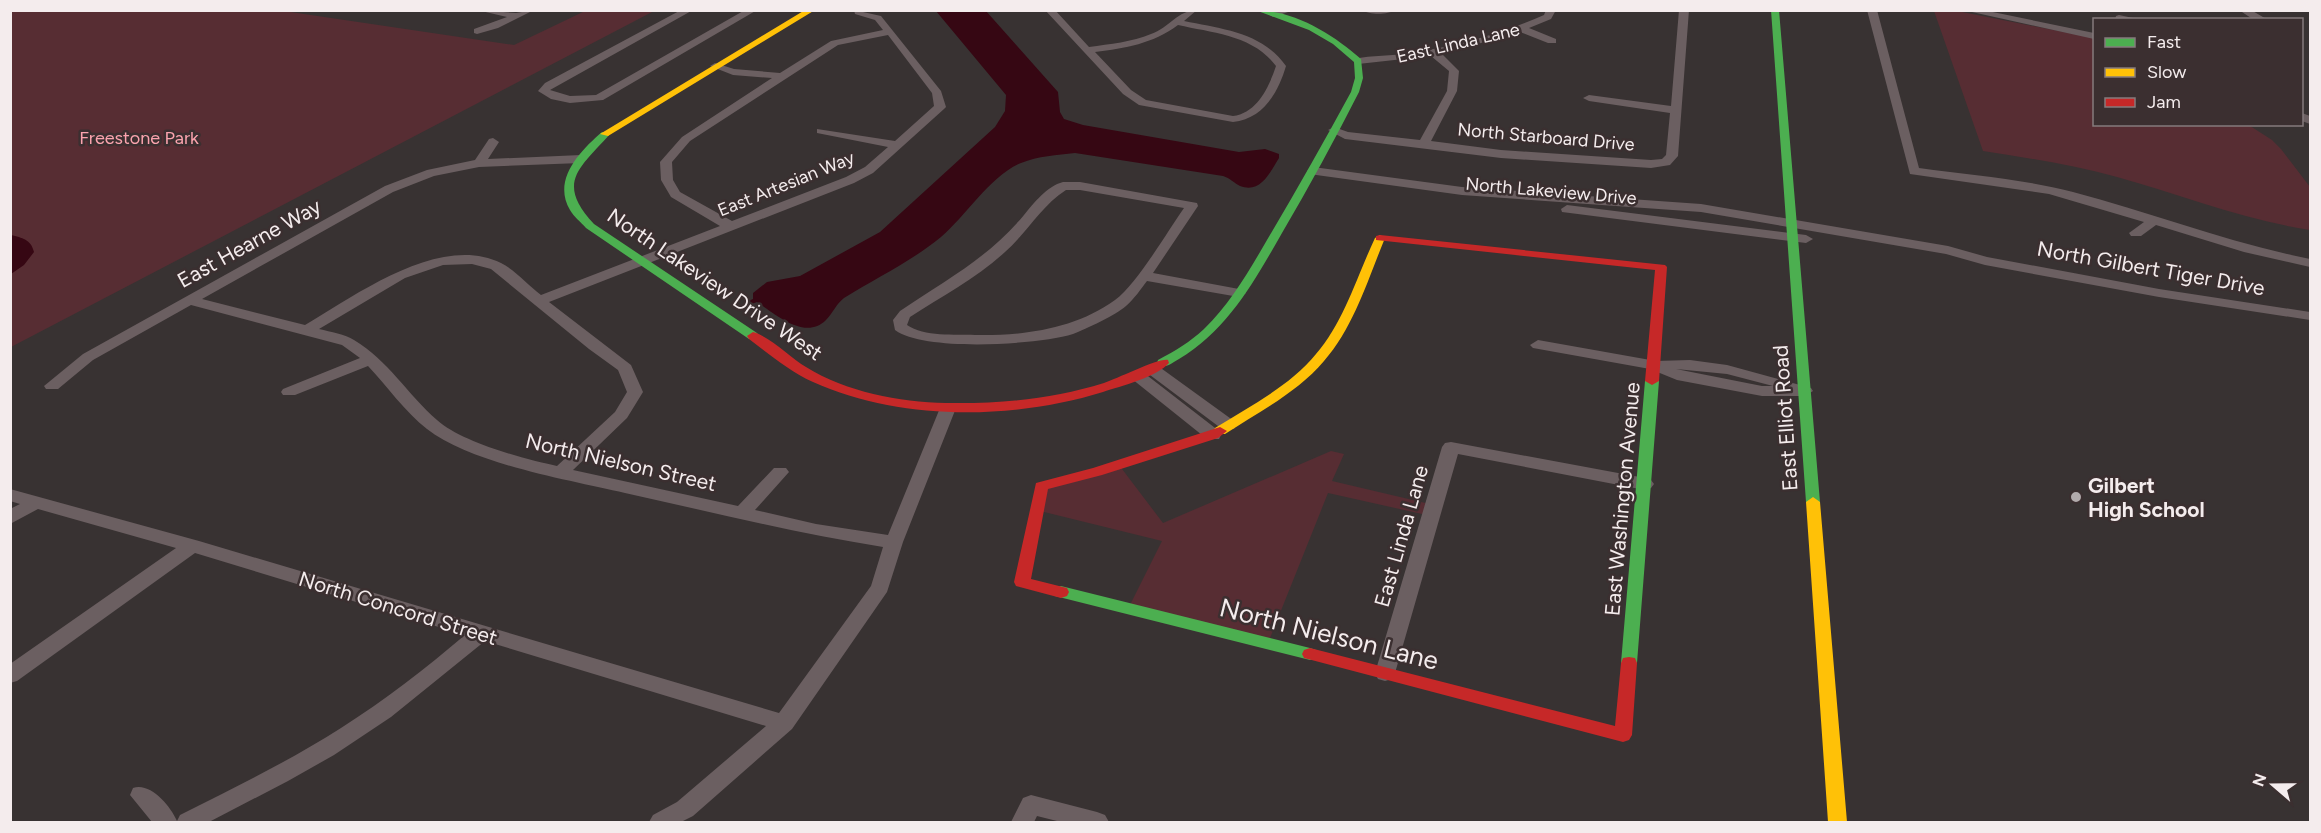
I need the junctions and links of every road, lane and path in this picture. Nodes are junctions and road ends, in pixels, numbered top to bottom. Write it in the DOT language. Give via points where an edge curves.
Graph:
graph roads {
  1 [pos="481,10"];
  2 [pos="530,10"];
  3 [pos="689,10"];
  4 [pos="732,10"];
  5 [pos="1049,10"];
  6 [pos="1193,10"];
  7 [pos="1207,10"];
  8 [pos="1290,10"];
  9 [pos="1390,10"];
  10 [pos="1551,10"];
  11 [pos="1684,10"];
  12 [pos="1775,10"];
  13 [pos="1872,10"];
  14 [pos="1967,10"];
  15 [pos="2243,10"];
  16 [pos="809,11"];
  17 [pos="1370,11"];
  18 [pos="751,12"];
  19 [pos="858,12"];
  20 [pos="1269,12"];
  21 [pos="1983,12"];
  22 [pos="519,16"];
  23 [pos="2259,18"];
  24 [pos="1178,22"];
  25 [pos="1522,29"];
  26 [pos="477,31"];
  27 [pos="890,31"];
  28 [pos="2093,36"];
  29 [pos="1552,41"];
  30 [pos="1087,50"];
  31 [pos="1433,53"];
  32 [pos="1358,61"];
  33 [pos="715,66"];
  34 [pos="781,76"];
  35 [pos="1589,98"];
  36 [pos="1676,110"];
  37 [pos="1334,130"];
  38 [pos="820,131"];
  39 [pos="493,142"];
  40 [pos="1424,144"];
  41 [pos="898,145"];
  42 [pos="581,159"];
  43 [pos="479,164"];
  44 [pos="1311,175"];
  45 [pos="2153,221"];
  46 [pos="732,226"];
  47 [pos="1791,231"];
  48 [pos="2136,233"];
  49 [pos="453,247"];
  50 [pos="641,260"];
  51 [pos="442,261"];
  52 [pos="2310,263"];
  53 [pos="1144,276"];
  54 [pos="1239,293"];
  55 [pos="187,300"];
  56 [pos="541,300"];
  57 [pos="2310,316"];
  58 [pos="308,330"];
  59 [pos="1538,345"];
  60 [pos="371,359"];
  61 [pos="1654,365"];
  62 [pos="1145,372"];
  63 [pos="52,386"];
  64 [pos="1805,391"];
  65 [pos="289,392"];
  66 [pos="948,408"];
  67 [pos="1228,425"];
  68 [pos="1213,435"];
  69 [pos="561,472"];
  70 [pos="780,472"];
  71 [pos="1645,484"];
  72 [pos="10,495"];
  73 [pos="36,502"];
  74 [pos="742,513"];
  75 [pos="10,518"];
  76 [pos="894,542"];
  77 [pos="192,546"];
  78 [pos="481,633"];
  79 [pos="1385,673"];
  80 [pos="10,675"];
  81 [pos="784,723"];
  82 [pos="1623,735"];
  83 [pos="141,795"];
  84 [pos="1026,814"];
  85 [pos="166,822"];
  86 [pos="188,822"];
  87 [pos="661,822"];
  88 [pos="1097,822"];
  89 [pos="1838,822"];
  1 -- 22 [label="street"];
  2 -- 22 [label="street"];
  3 -- 18 [label="street" via="543,91 595,99"];
  4 -- 18 [label="street"];
  5 -- 30 [label="street"];
  6 -- 24 [label="street"];
  7 -- 24 [label="street" via="1191,20"];
  8 -- 20 [label="street"];
  9 -- 17 [label="street"];
  10 -- 25 [label="street, East Linda Lane" via="1548,17"];
  11 -- 36 [label="street"];
  12 -- 47 [label="street, East Elliot Road"];
  13 -- 45 [label="street" via="1914,171 2066,194"];
  14 -- 21 [label="street"];
  15 -- 23 [label="street"];
  16 -- 33 [label="street, North Lakeview Drive West"];
  19 -- 27 [label="street, East Artesian Way" via="878,18"];
  20 -- 32 [label="street" via="1335,39"];
  21 -- 28 [label="street"];
  22 -- 26 [label="street"];
  24 -- 30 [label="street" via="1157,36"];
  24 -- 30 [label="street" via="1248,40 1276,56 1281,66 1276,82 1254,113 1244,119 1143,103 1127,92"];
  25 -- 29 [label="street"];
  25 -- 31 [label="street, East Linda Lane"];
  27 -- 34 [label="street" via="835,43"];
  27 -- 41 [label="street, East Artesian Way" via="937,93 940,107"];
  31 -- 32 [label="street, East Linda Lane"];
  31 -- 40 [label="street" via="1454,71 1452,91"];
  32 -- 37 [label="street, North Lakeview Drive West" via="1359,81"];
  33 -- 34 [label="street" via="733,72"];
  33 -- 42 [label="street, North Lakeview Drive West" via="611,129"];
  34 -- 46 [label="street" via="686,139 666,162 667,180 675,194"];
  35 -- 36 [label="street"];
  36 -- 40 [label="street, North Starboard Drive" via="1672,156 1666,162 1491,153"];
  37 -- 40 [label="street, North Starboard Drive" via="1395,143"];
  37 -- 44 [label="street, North Lakeview Drive West"];
  38 -- 41 [label="street"];
  39 -- 43 [label="street"];
  41 -- 46 [label="street, East Artesian Way" via="869,170 850,180"];
  42 -- 43 [label="street, East Hearne Way"];
  42 -- 50 [label="street, North Lakeview Drive West" via="568,188 574,207 590,226"];
  43 -- 55 [label="street, East Hearne Way" via="431,173 389,189"];
  44 -- 47 [label="street, North Lakeview Drive" via="1411,196"];
  44 -- 54 [label="street, North Lakeview Drive West"];
  45 -- 48 [label="street"];
  45 -- 52 [label="street" via="2271,257"];
  46 -- 50 [label="street, East Artesian Way"];
  47 -- 57 [label="street, North Gilbert Tiger Drive" via="1947,261 1985,261"];
  47 -- 64 [label="street, East Elliot Road"];
  49 -- 51 [label="street"];
  50 -- 56 [label="street, East Artesian Way"];
  50 -- 66 [label="street, North Lakeview Drive West" via="777,353 794,369 860,396"];
  51 -- 56 [label="street" via="472,260 496,266"];
  51 -- 58 [label="street" via="400,275"];
  53 -- 53 [label="street" via="1192,206 1063,186 1002,248 905,315 898,324 907,332 938,338 1006,340 1069,330 1121,303"];
  53 -- 54 [label="street"];
  54 -- 62 [label="street, North Lakeview Drive West" via="1221,321 1191,347"];
  55 -- 58 [label="street, North Nielson Street"];
  55 -- 63 [label="street, East Hearne Way" via="88,357"];
  56 -- 69 [label="street" via="625,368 636,392 621,414"];
  58 -- 60 [label="street, North Nielson Street" via="347,342"];
  59 -- 61 [label="street"];
  60 -- 65 [label="street"];
  60 -- 69 [label="street, North Nielson Street" via="432,425 450,436 534,467"];
  61 -- 64 [label="street" via="1677,375 1762,391"];
  61 -- 67 [label="street, East Washington Avenue" via="1661,267 1380,238 1321,357 1286,388"];
  61 -- 71 [label="street, East Washington Avenue"];
  62 -- 66 [label="street, North Lakeview Drive West" via="1066,396 1015,406"];
  62 -- 67 [label="street"];
  62 -- 68 [label="street"];
  64 -- 89 [label="street, East Elliot Road"];
  66 -- 76 [label="street"];
  67 -- 68 [label="street"];
  68 -- 79 [label="street, North Nielson Lane" via="1041,486 1022,582"];
  69 -- 74 [label="street, North Nielson Street"];
  70 -- 74 [label="street"];
  71 -- 79 [label="street, East Linda Lane" via="1451,447"];
  71 -- 82 [label="street, East Washington Avenue"];
  72 -- 73 [label="street, North Concord Street"];
  73 -- 75 [label="street"];
  73 -- 77 [label="street, North Concord Street"];
  74 -- 76 [label="street, North Nielson Street"];
  76 -- 81 [label="street" via="880,587"];
  77 -- 78 [label="street, North Concord Street"];
  77 -- 80 [label="street"];
  78 -- 81 [label="street, North Concord Street"];
  78 -- 86 [label="street" via="423,683 368,722 277,776"];
  79 -- 82 [label="street, North Nielson Lane"];
  81 -- 87 [label="street" via="685,809"];
  83 -- 85 [label="street"];
  84 -- 88 [label="street"];
}
